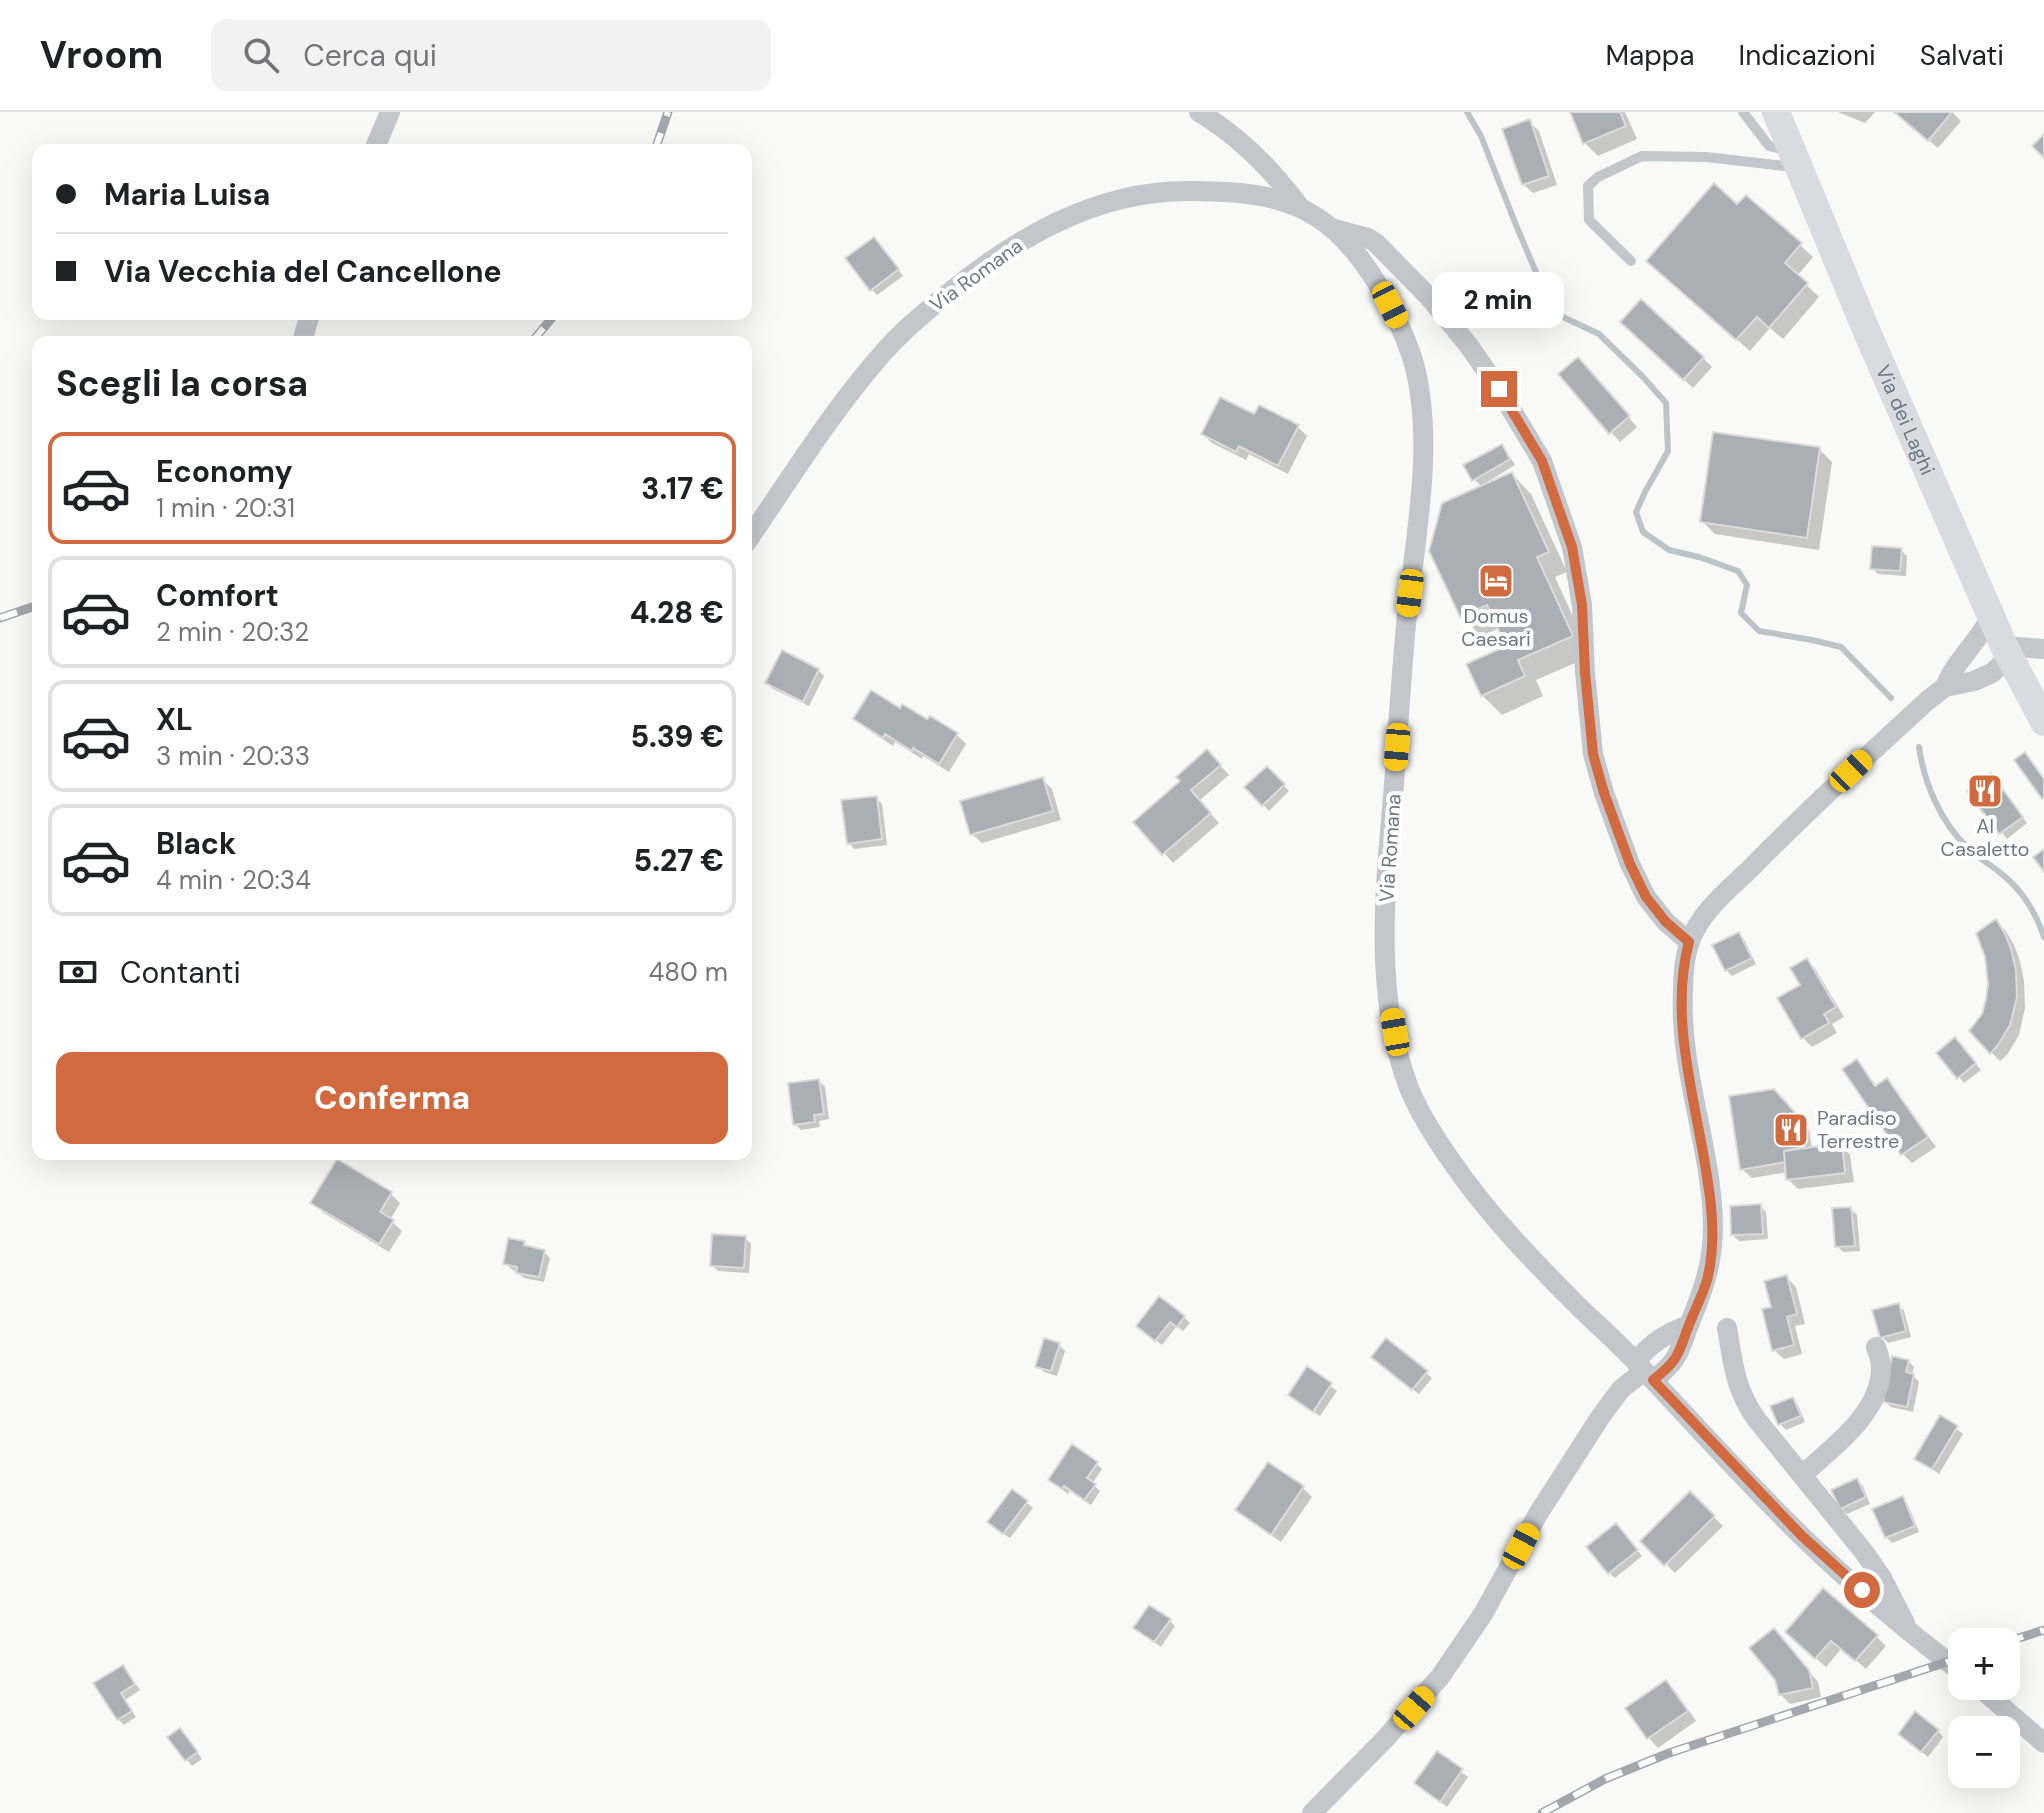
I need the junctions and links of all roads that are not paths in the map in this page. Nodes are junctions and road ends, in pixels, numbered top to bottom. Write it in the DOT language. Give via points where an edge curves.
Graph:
graph roads {
  1 [pos="390,112"];
  2 [pos="1199,112"];
  3 [pos="1743,112"];
  4 [pos="1776,112"];
  5 [pos="377,144"];
  6 [pos="1796,160"];
  7 [pos="1299,206"];
  8 [pos="1334,229"];
  9 [pos="1631,261"];
  10 [pos="752,534"];
  11 [pos="2002,640"];
  12 [pos="2044,649"];
  13 [pos="1982,678"];
  14 [pos="2025,686"];
  15 [pos="1945,687"];
  16 [pos="2044,722"];
  17 [pos="1689,942"];
  18 [pos="1689,1325"];
  19 [pos="1727,1328"];
  20 [pos="1876,1347"];
  21 [pos="1644,1371"];
  22 [pos="1802,1475"];
  23 [pos="1909,1630"];
  24 [pos="1948,1662"];
  25 [pos="1994,1700"];
  26 [pos="2044,1743"];
  27 [pos="1312,1813"];
  1 -- 5 [label="street"];
  2 -- 7 [label="street" via="1250,150"];
  3 -- 6 [label="lane" via="1769,146"];
  4 -- 6 [label="main road, Via dei Laghi"];
  6 -- 9 [label="lane" via="1642,156 1598,177 1588,186 1589,220"];
  6 -- 11 [label="main road, Via dei Laghi"];
  7 -- 8 [label="street, Via Romana"];
  7 -- 10 [label="street, Via Romana" via="1218,192 1159,193 1101,205 1030,235 976,270 885,351"];
  8 -- 17 [label="street" via="1376,243 1429,297 1485,367 1542,461 1572,547 1582,605 1593,754 1604,793 1646,897"];
  8 -- 21 [label="street, Via Romana" via="1363,262 1398,321 1413,362 1421,413 1421,498 1406,624 1385,914 1386,967 1398,1049 1420,1112 1463,1179 1512,1238"];
  11 -- 12 [label="street"];
  11 -- 13 [label="street" via="1998,669"];
  11 -- 14 [label="main road, Via dei Laghi"];
  11 -- 15 [label="street" via="1973,646"];
  13 -- 14 [label="street"];
  13 -- 15 [label="street"];
  14 -- 16 [label="main road, Via dei Laghi"];
  15 -- 17 [label="street" via="1766,853 1711,908"];
  17 -- 18 [label="street" via="1683,1028 1713,1227 1707,1281"];
  18 -- 21 [label="street" via="1647,1348"];
  18 -- 21 [label="street" via="1678,1355 1665,1371"];
  19 -- 22 [label="street" via="1742,1394"];
  20 -- 22 [label="street" via="1881,1365 1869,1406 1853,1429"];
  21 -- 23 [label="street, Via Romana" via="1802,1536"];
  21 -- 27 [label="street" via="1621,1389 1601,1416 1440,1677"];
  22 -- 23 [label="street" via="1873,1564"];
  23 -- 24 [label="street, Via Romana"];
  25 -- 26 [label="street"];
}
